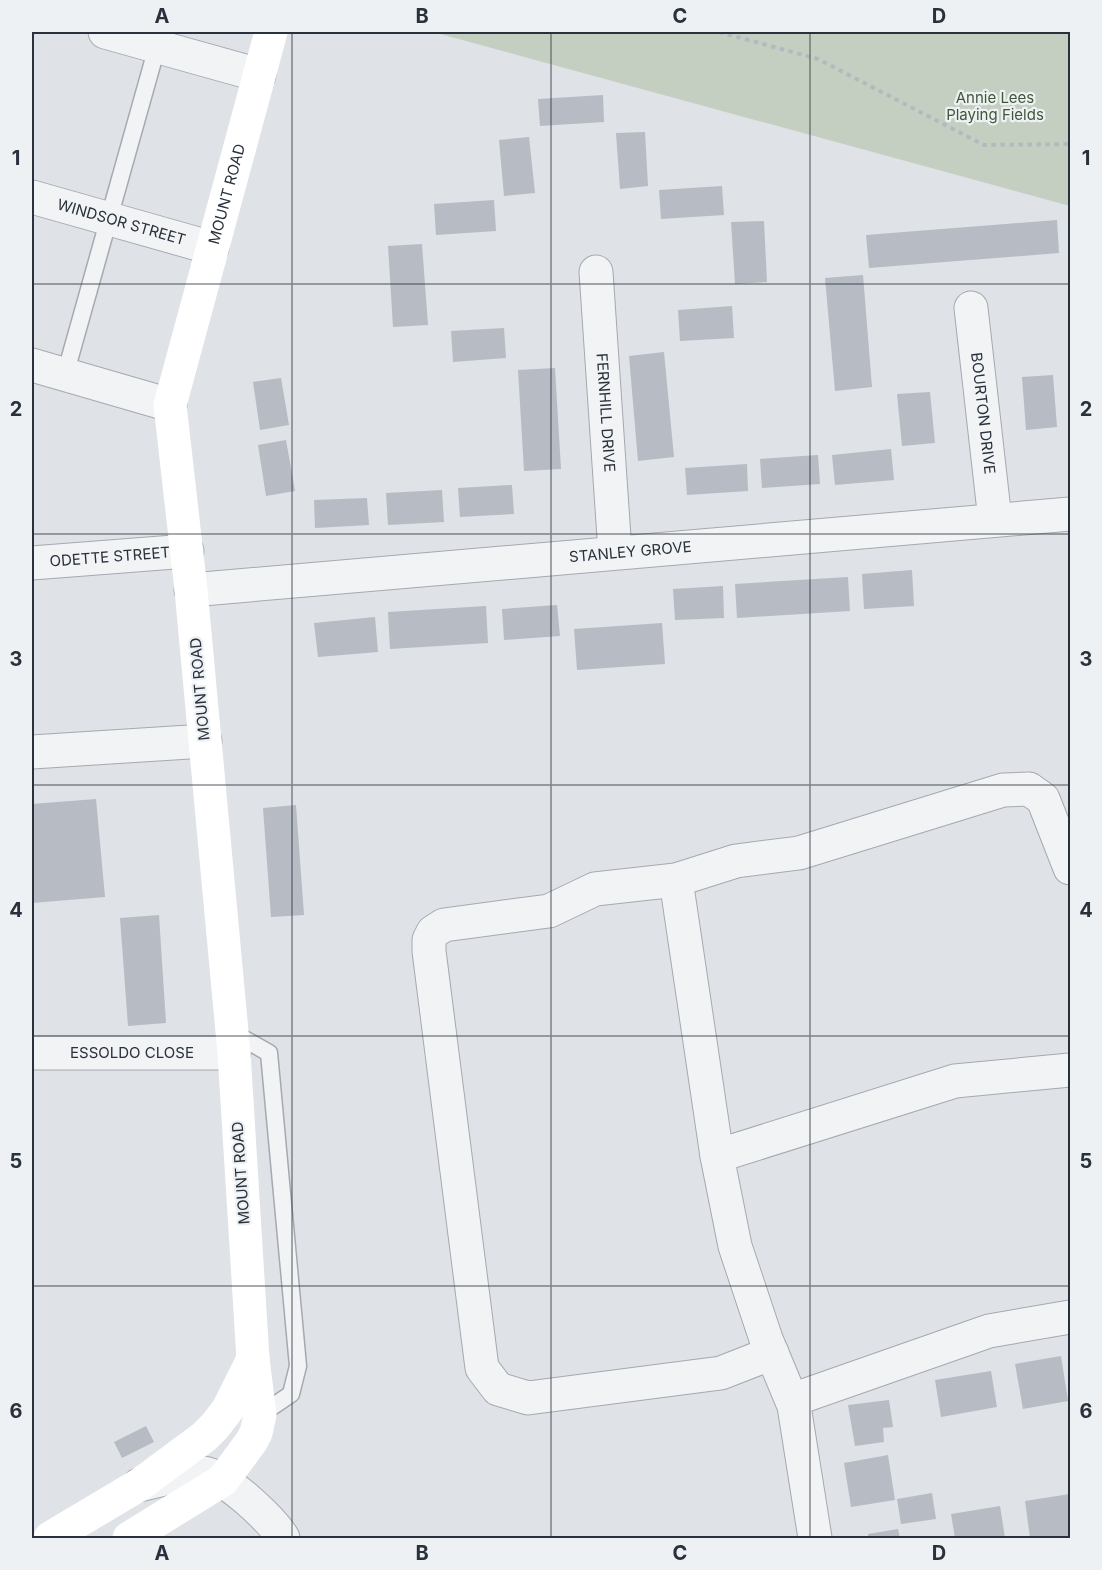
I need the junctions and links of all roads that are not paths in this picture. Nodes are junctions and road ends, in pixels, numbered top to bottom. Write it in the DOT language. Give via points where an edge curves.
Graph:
graph roads {
  1 [pos="105,32"];
  2 [pos="271,32"];
  3 [pos="157,47"];
  4 [pos="259,75"];
  5 [pos="32,197"];
  6 [pos="109,219"];
  7 [pos="212,248"];
  8 [pos="597,272"];
  9 [pos="971,308"];
  10 [pos="32,365"];
  11 [pos="65,375"];
  12 [pos="171,405"];
  13 [pos="1071,514"];
  14 [pos="995,520"];
  15 [pos="187,551"];
  16 [pos="615,552"];
  17 [pos="32,563"];
  18 [pos="191,590"];
  19 [pos="205,741"];
  20 [pos="32,753"];
  21 [pos="1070,864"];
  22 [pos="676,880"];
  23 [pos="233,1043"];
  24 [pos="32,1053"];
  25 [pos="1071,1070"];
  26 [pos="717,1156"];
  27 [pos="1071,1317"];
  28 [pos="772,1353"];
  29 [pos="254,1359"];
  30 [pos="792,1400"];
  31 [pos="260,1415"];
  32 [pos="223,1480"];
  33 [pos="139,1485"];
  34 [pos="50,1539"];
  35 [pos="129,1539"];
  36 [pos="283,1539"];
  37 [pos="815,1539"];
  1 -- 3 [label="street"];
  2 -- 4 [label="main road, MOUNT ROAD"];
  3 -- 4 [label="street"];
  3 -- 6 [label="lane"];
  4 -- 7 [label="main road, MOUNT ROAD"];
  5 -- 6 [label="street, WINDSOR STREET"];
  6 -- 7 [label="street, WINDSOR STREET"];
  6 -- 11 [label="lane"];
  7 -- 12 [label="main road, MOUNT ROAD"];
  8 -- 16 [label="street, FERNHILL DRIVE"];
  9 -- 14 [label="street, BOURTON DRIVE"];
  10 -- 11 [label="street"];
  11 -- 12 [label="street"];
  12 -- 15 [label="main road, MOUNT ROAD"];
  13 -- 14 [label="street, STANLEY GROVE"];
  14 -- 16 [label="street, STANLEY GROVE"];
  15 -- 17 [label="street, ODETTE STREET"];
  15 -- 18 [label="main road, MOUNT ROAD"];
  16 -- 18 [label="street, STANLEY GROVE"];
  18 -- 19 [label="main road, MOUNT ROAD"];
  19 -- 20 [label="street"];
  19 -- 23 [label="main road, MOUNT ROAD"];
  21 -- 22 [label="street" via="1042,799 1029,789 1002,790 799,853 736,861"];
  22 -- 26 [label="street"];
  22 -- 28 [label="street" via="595,889 549,911 444,925 429,940 482,1368 498,1389 528,1398 721,1373"];
  23 -- 24 [label="street, ESSOLDO CLOSE"];
  23 -- 29 [label="main road, MOUNT ROAD"];
  23 -- 31 [label="lane" via="269,1053 298,1366 291,1394"];
  25 -- 26 [label="street" via="955,1081"];
  26 -- 28 [label="street" via="735,1246"];
  27 -- 30 [label="street" via="989,1331"];
  28 -- 30 [label="street"];
  29 -- 31 [label="main road, MOUNT ROAD"];
  29 -- 33 [label="main road" via="215,1426"];
  30 -- 37 [label="street"];
  31 -- 32 [label="main road, MOUNT ROAD" via="251,1442"];
  32 -- 33 [label="street" via="204,1473"];
  32 -- 35 [label="main road, MOUNT ROAD"];
  32 -- 36 [label="street" via="267,1517"];
  33 -- 34 [label="main road"];
}
